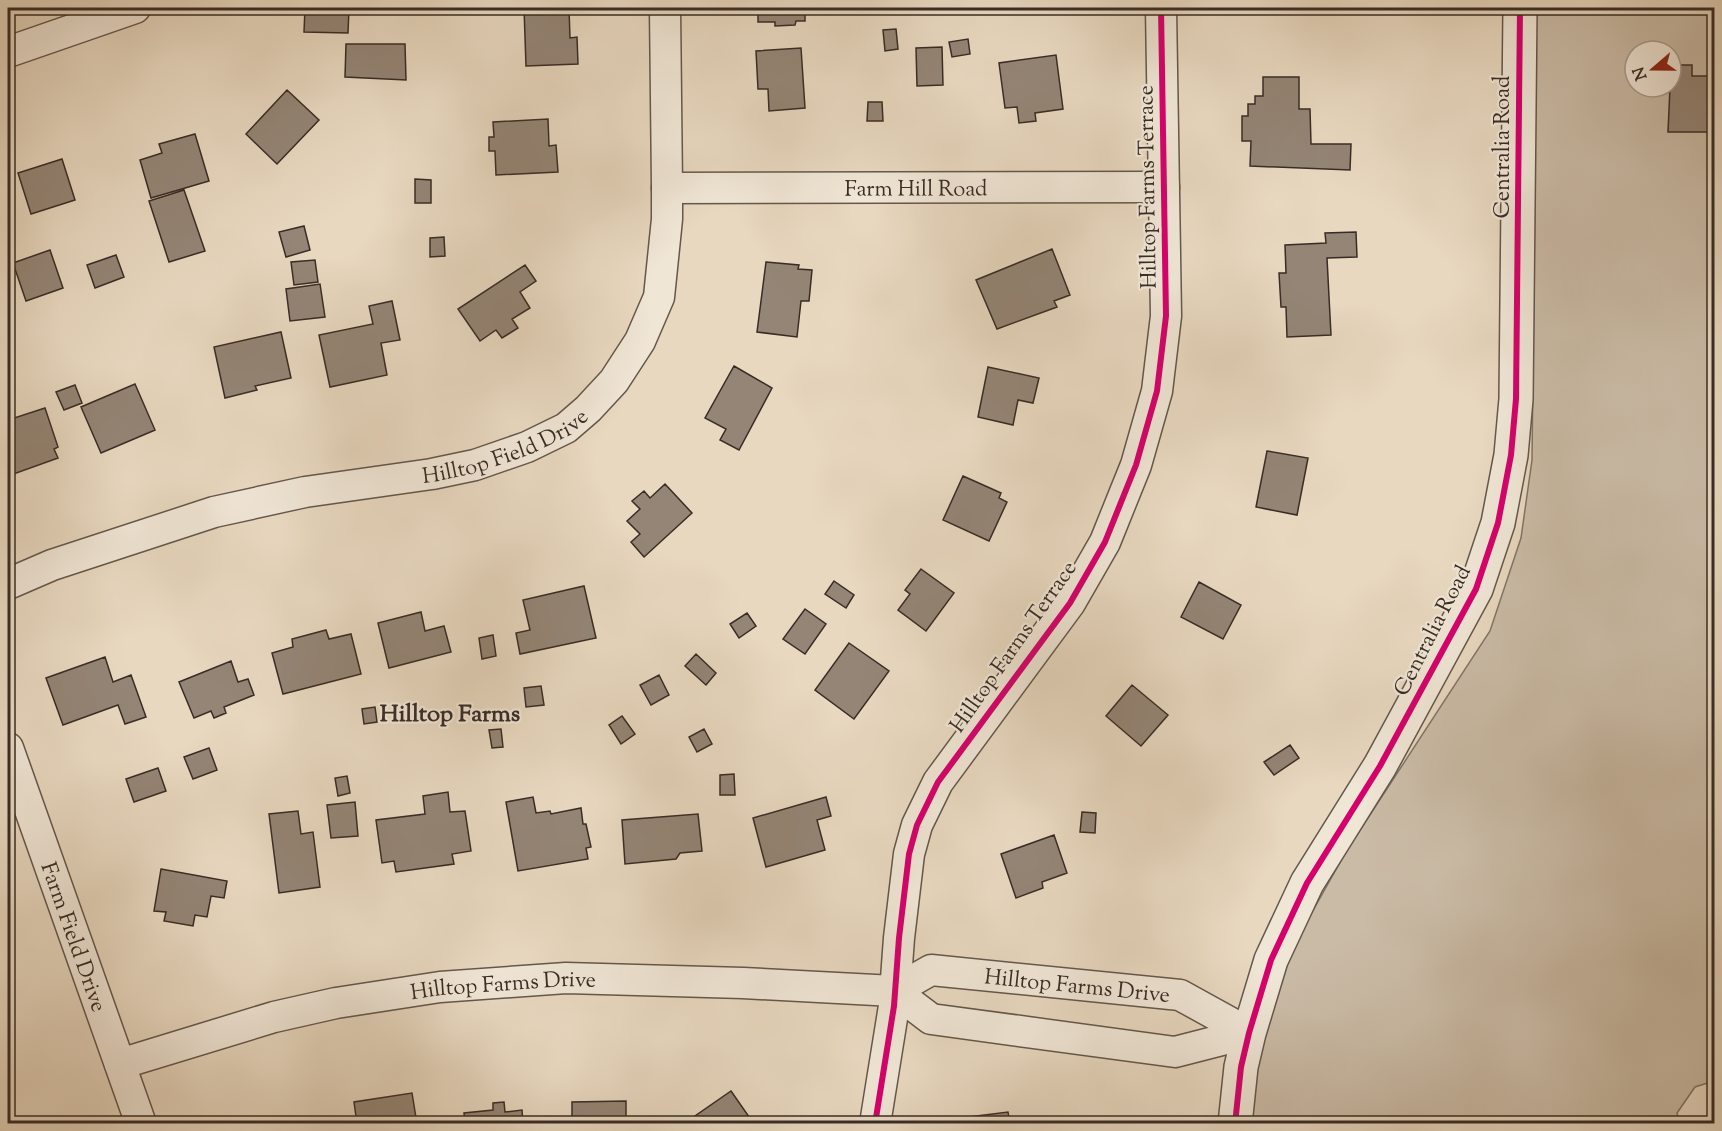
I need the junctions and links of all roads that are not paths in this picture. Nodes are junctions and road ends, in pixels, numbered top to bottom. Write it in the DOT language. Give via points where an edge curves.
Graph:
graph roads {
  1 [pos="135,8"];
  2 [pos="664,8"];
  3 [pos="1161,8"];
  4 [pos="1520,8"];
  5 [pos="8,52"];
  6 [pos="1164,187"];
  7 [pos="668,188"];
  8 [pos="8,584"];
  9 [pos="8,748"];
  10 [pos="894,991"];
  11 [pos="1249,1033"];
  12 [pos="120,1064"];
  13 [pos="141,1124"];
  14 [pos="875,1124"];
  15 [pos="1235,1124"];
  1 -- 5 [label="street"];
  2 -- 7 [label="street, Hilltop Field Drive"];
  3 -- 6 [label="street, Hilltop Farms Terrace"];
  4 -- 11 [label="street, Centralia Road" via="1516,399 1511,455 1498,523 1476,589 1380,766 1306,883 1271,960"];
  6 -- 7 [label="street, Farm Hill Road"];
  6 -- 10 [label="street, Hilltop Farms Terrace" via="1166,316 1157,391 1136,465 1105,542 1070,603 938,782 917,825 909,854"];
  7 -- 8 [label="street, Hilltop Field Drive" via="658,297 640,341 614,381 566,428 475,465 305,492 214,512 52,565"];
  9 -- 12 [label="street, Farm Field Drive"];
  10 -- 11 [label="street" via="931,1019 1175,1052"];
  10 -- 11 [label="street, Hilltop Farms Drive" via="931,970 1179,995"];
  10 -- 12 [label="street, Hilltop Farms Drive" via="566,978 440,987 274,1017"];
  10 -- 14 [label="street, Hilltop Farms Terrace"];
  11 -- 15 [label="street, Centralia Road"];
  12 -- 13 [label="street, Farm Field Drive"];
}
